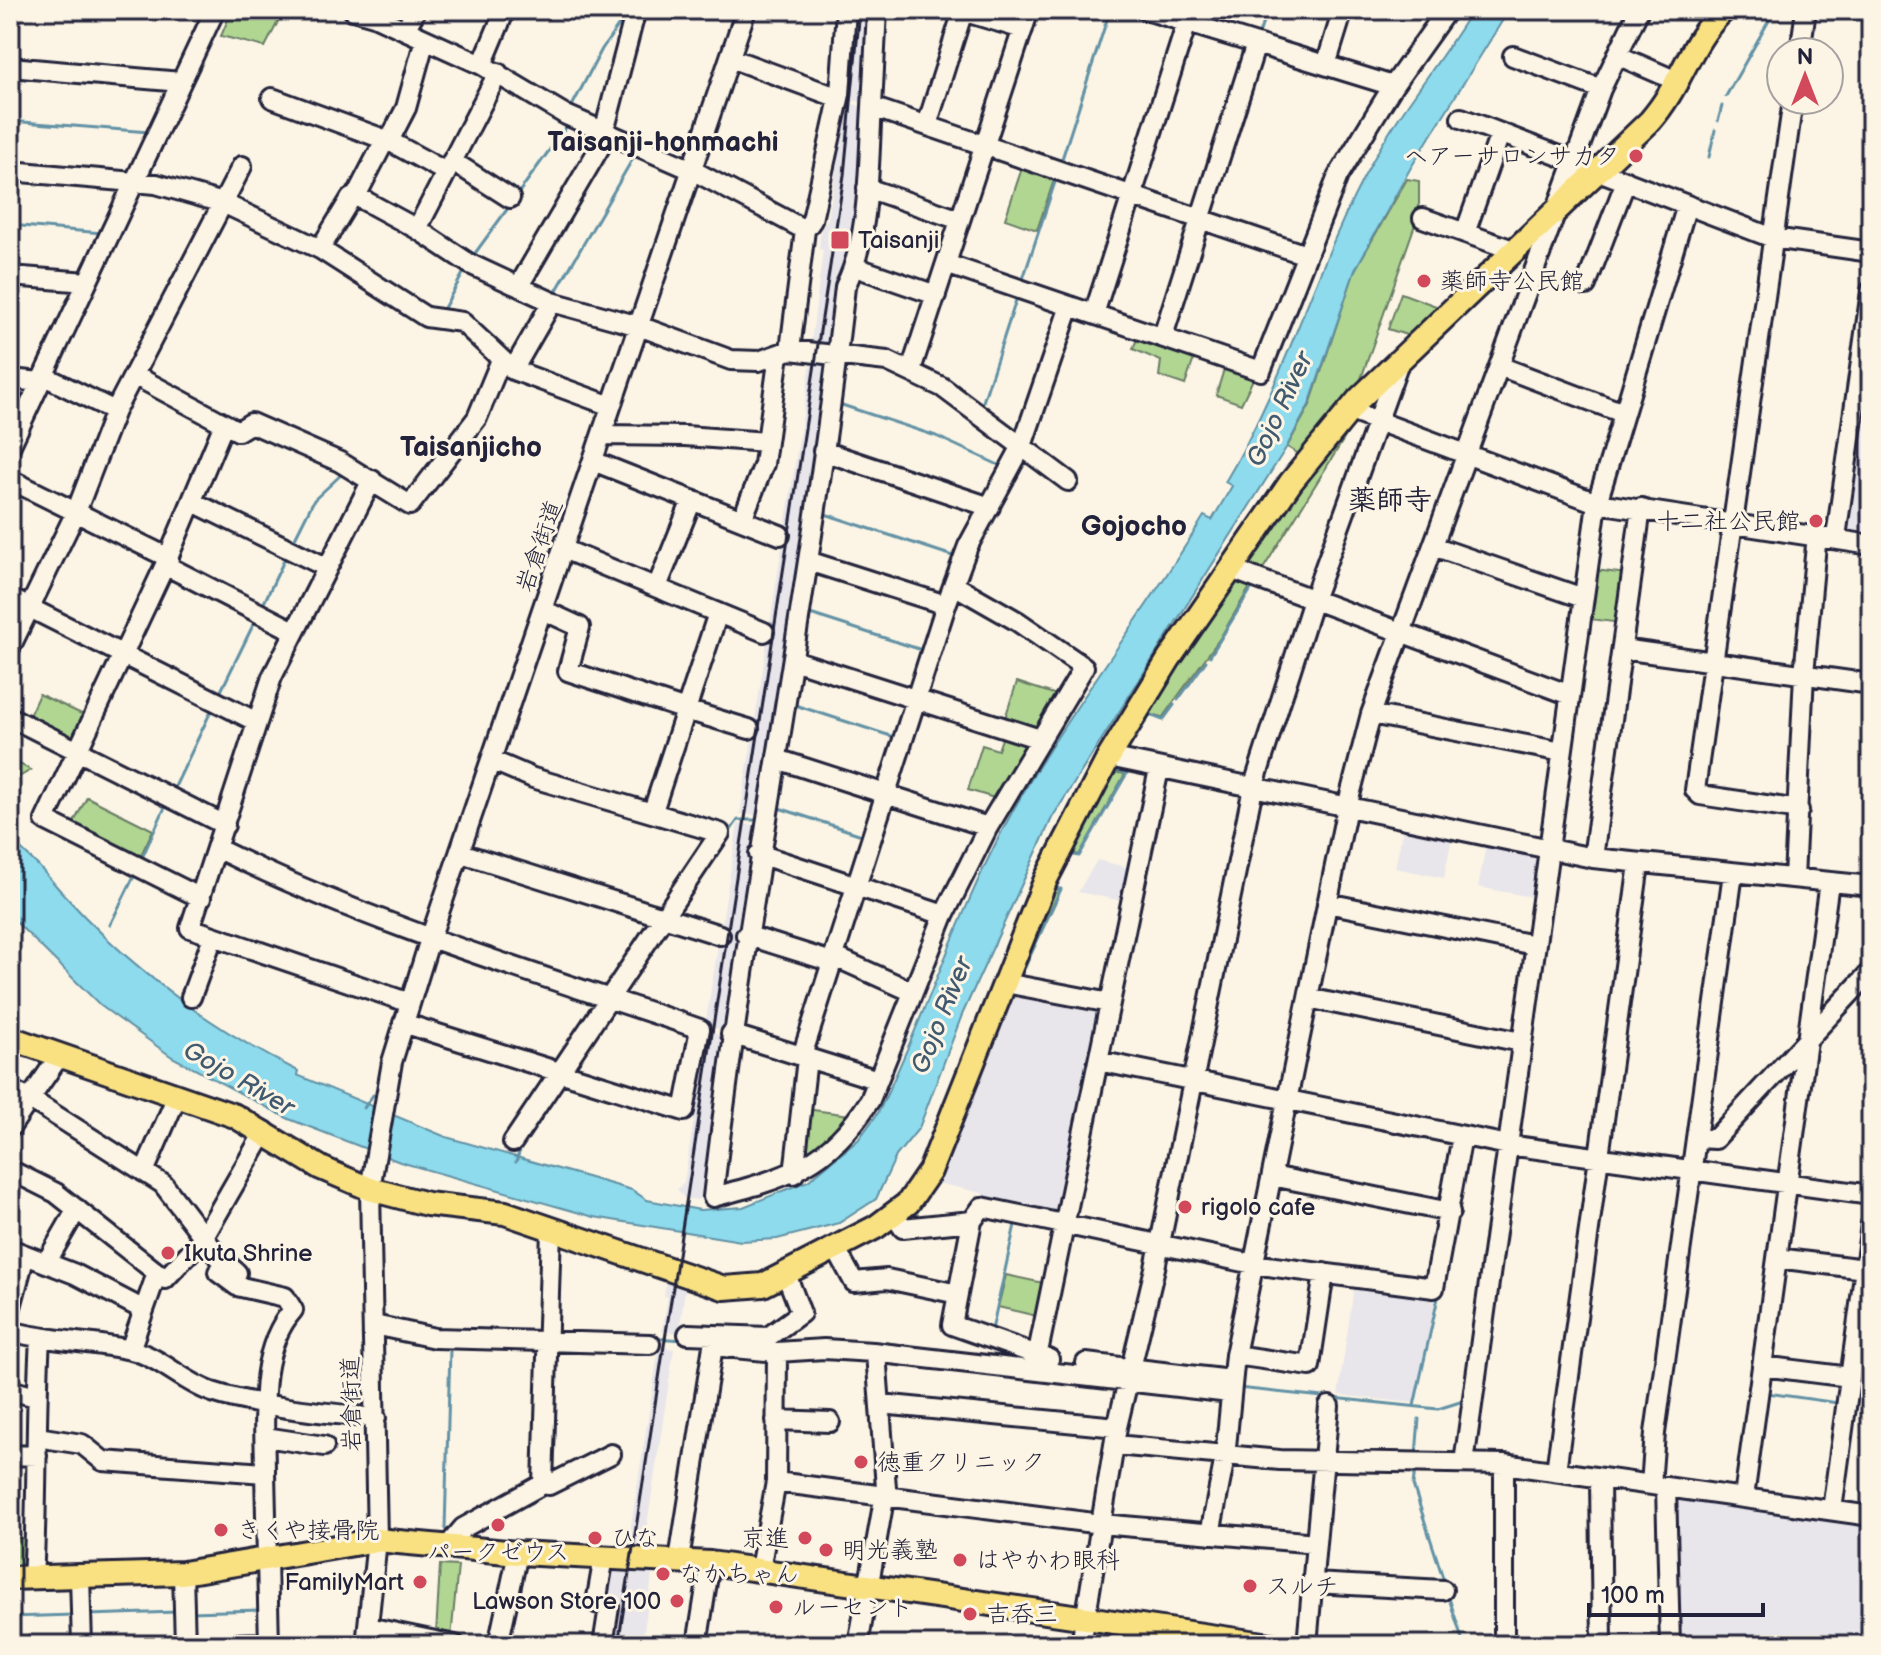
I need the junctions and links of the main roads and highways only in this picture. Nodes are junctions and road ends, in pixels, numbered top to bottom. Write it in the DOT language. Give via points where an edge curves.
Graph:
graph roads {
  1 [pos="1724,10"];
  2 [pos="10,1038"];
  3 [pos="10,1578"];
  4 [pos="1236,1642"];
  5 [pos="1271,1645"];
  1 -- 2 [label="main road" via="1702,33 1679,82 1650,121 1348,410 1316,447 1169,659 1059,851 930,1171 895,1216 763,1285 724,1288 505,1213 427,1204 370,1189 321,1168 265,1131"];
  3 -- 4 [label="main road" via="183,1573 377,1540 710,1563"];
  4 -- 5 [label="main road"];
}
